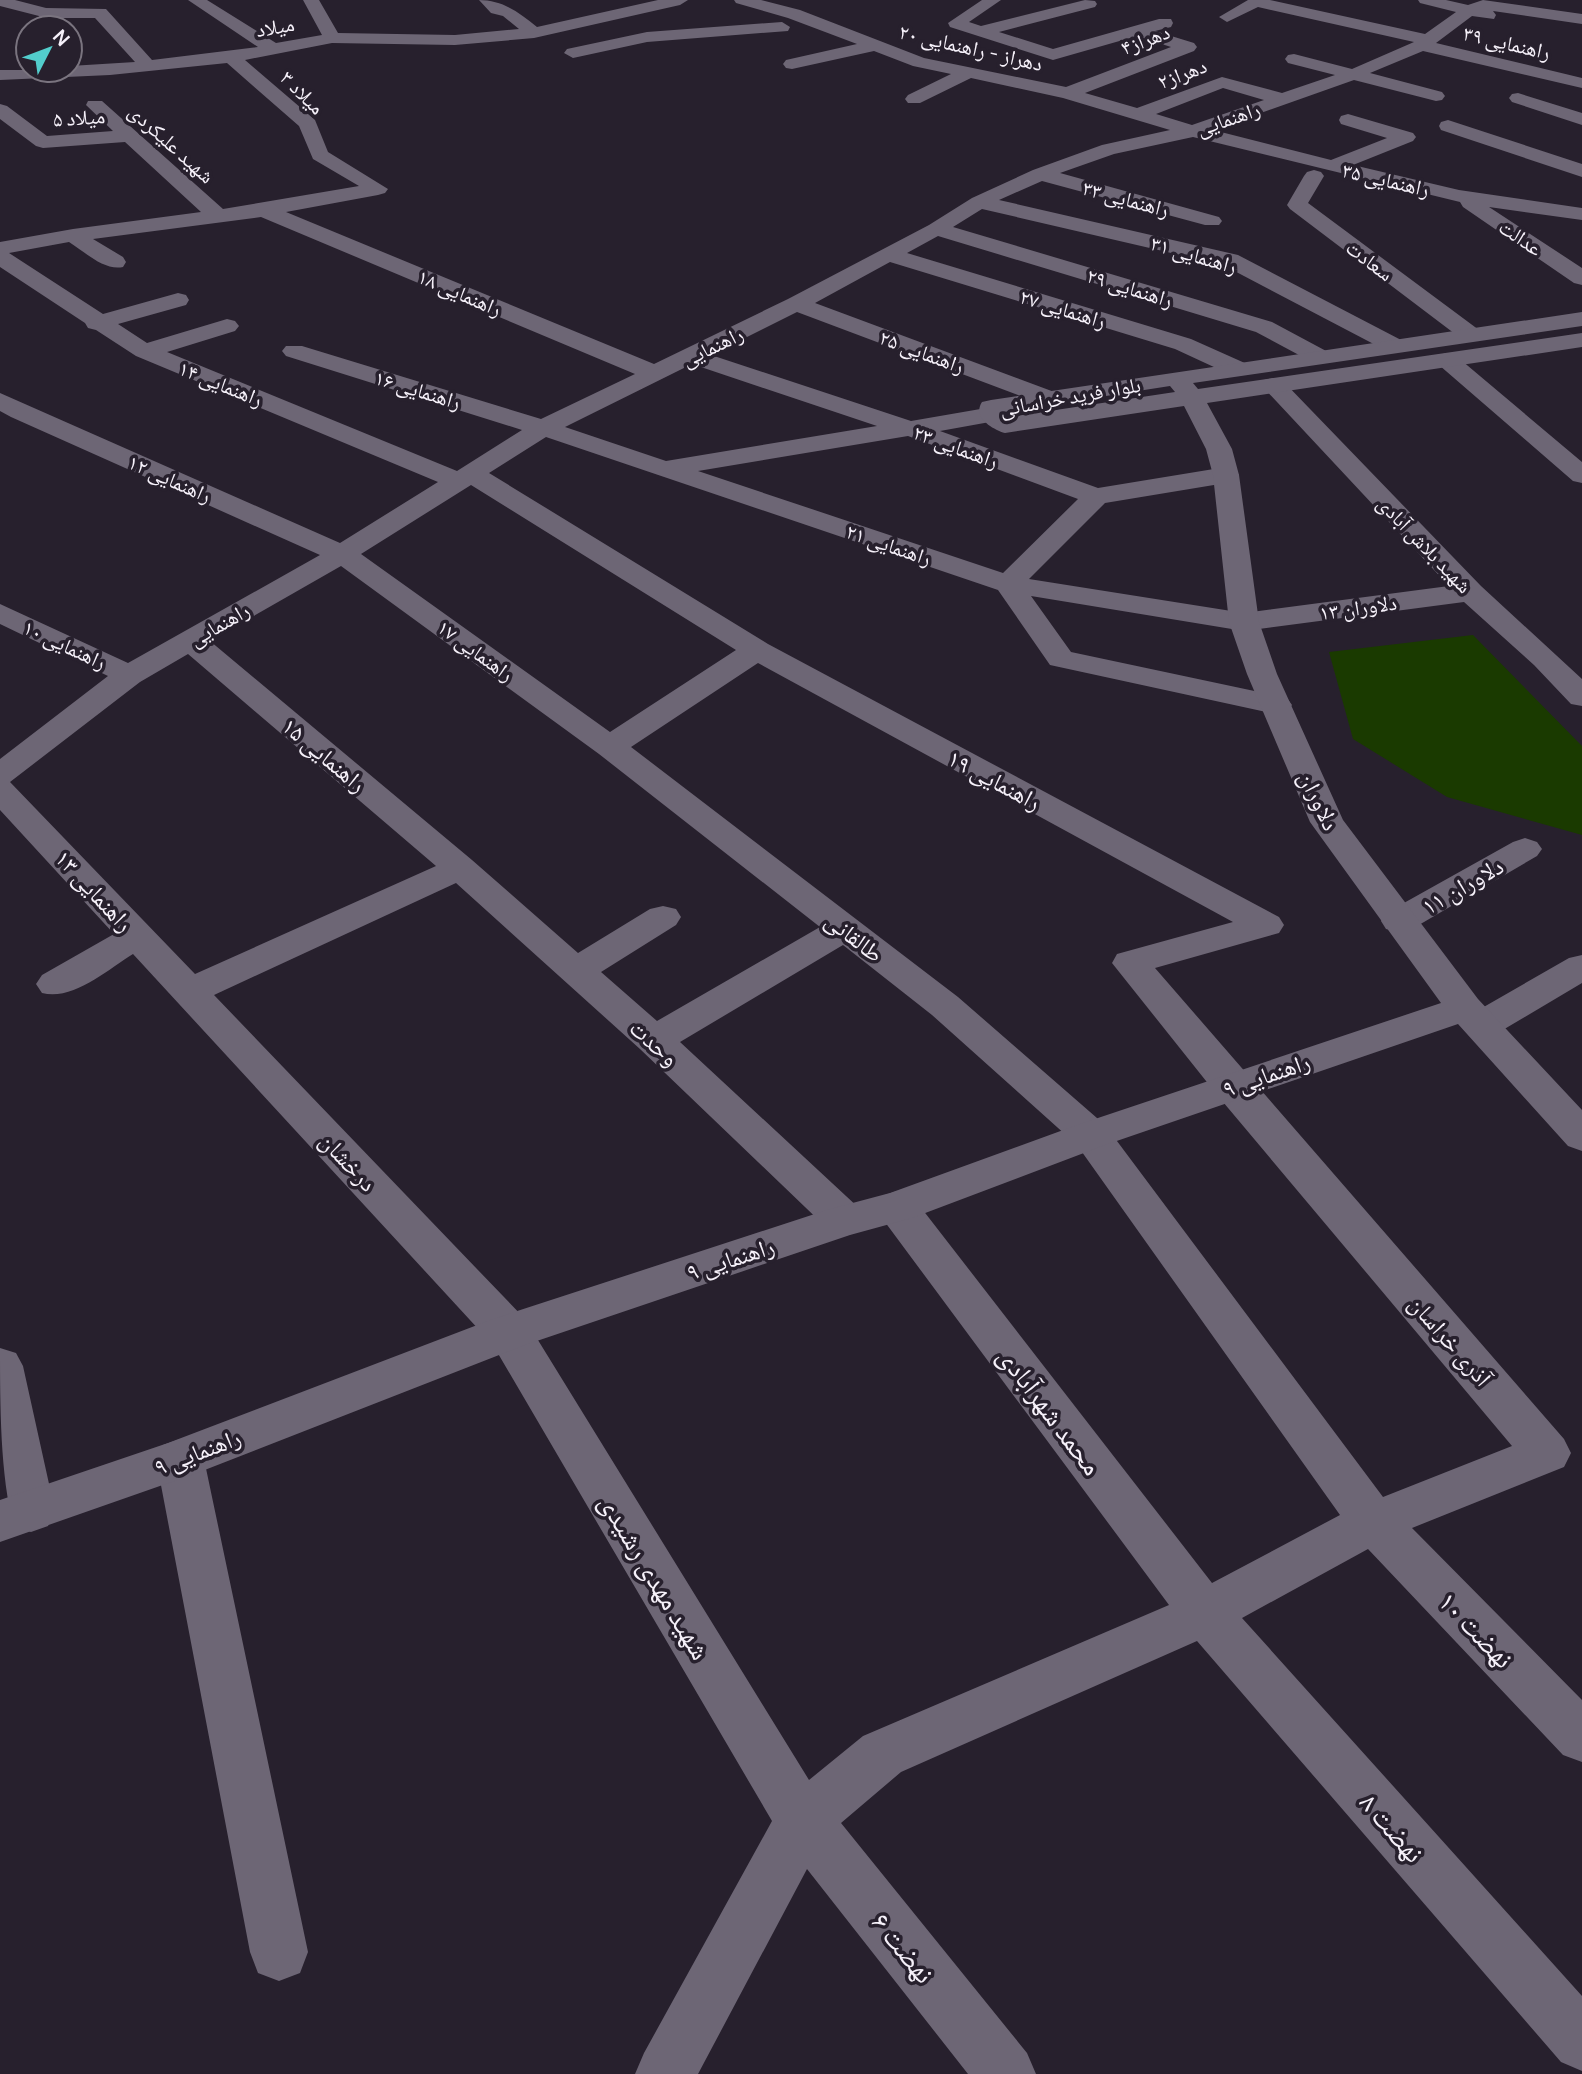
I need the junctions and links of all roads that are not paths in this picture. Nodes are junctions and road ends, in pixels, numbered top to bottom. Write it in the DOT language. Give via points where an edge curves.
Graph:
graph roads {
  1 [pos="196,0"];
  2 [pos="311,0"];
  3 [pos="320,0"];
  4 [pos="680,0"];
  5 [pos="993,0"];
  6 [pos="1220,0"];
  7 [pos="1426,0"];
  8 [pos="0,1"];
  9 [pos="486,1"];
  10 [pos="752,1"];
  11 [pos="1255,3"];
  12 [pos="1089,4"];
  13 [pos="1470,10"];
  14 [pos="34,14"];
  15 [pos="84,15"];
  16 [pos="1227,16"];
  17 [pos="602,19"];
  18 [pos="1582,19"];
  19 [pos="1165,23"];
  20 [pos="782,27"];
  21 [pos="977,30"];
  22 [pos="1137,32"];
  23 [pos="534,33"];
  24 [pos="948,33"];
  25 [pos="1582,36"];
  26 [pos="646,37"];
  27 [pos="332,38"];
  28 [pos="1425,42"];
  29 [pos="914,43"];
  30 [pos="873,46"];
  31 [pos="273,49"];
  32 [pos="893,52"];
  33 [pos="573,53"];
  34 [pos="232,57"];
  35 [pos="1294,59"];
  36 [pos="793,64"];
  37 [pos="148,66"];
  38 [pos="84,70"];
  39 [pos="972,71"];
  40 [pos="1352,75"];
  41 [pos="1582,83"];
  42 [pos="1068,93"];
  43 [pos="1436,96"];
  44 [pos="914,99"];
  45 [pos="1282,99"];
  46 [pos="1518,99"];
  47 [pos="95,105"];
  48 [pos="0,110"];
  49 [pos="1138,114"];
  50 [pos="1582,119"];
  51 [pos="1348,120"];
  52 [pos="1448,126"];
  53 [pos="1193,131"];
  54 [pos="131,136"];
  55 [pos="1323,171"];
  56 [pos="1582,171"];
  57 [pos="1040,174"];
  58 [pos="1459,195"];
  59 [pos="979,202"];
  60 [pos="263,210"];
  61 [pos="1582,215"];
  62 [pos="218,216"];
  63 [pos="1212,221"];
  64 [pos="936,229"];
  65 [pos="73,235"];
  66 [pos="0,248"];
  67 [pos="886,254"];
  68 [pos="0,257"];
  69 [pos="115,261"];
  70 [pos="1582,278"];
  71 [pos="178,300"];
  72 [pos="796,304"];
  73 [pos="1582,319"];
  74 [pos="96,323"];
  75 [pos="227,326"];
  76 [pos="1471,335"];
  77 [pos="1582,340"];
  78 [pos="1395,346"];
  79 [pos="144,351"];
  80 [pos="294,351"];
  81 [pos="691,356"];
  82 [pos="1320,357"];
  83 [pos="1447,360"];
  84 [pos="1238,369"];
  85 [pos="657,374"];
  86 [pos="1273,385"];
  87 [pos="1184,387"];
  88 [pos="1048,398"];
  89 [pos="0,400"];
  90 [pos="992,415"];
  91 [pos="543,428"];
  92 [pos="908,428"];
  93 [pos="663,469"];
  94 [pos="1226,475"];
  95 [pos="1582,475"];
  96 [pos="463,476"];
  97 [pos="1096,496"];
  98 [pos="342,554"];
  99 [pos="1008,584"];
  100 [pos="1471,592"];
  101 [pos="0,613"];
  102 [pos="1244,622"];
  103 [pos="190,640"];
  104 [pos="757,650"];
  105 [pos="1582,653"];
  106 [pos="1545,659"];
  107 [pos="129,675"];
  108 [pos="1582,698"];
  109 [pos="1276,705"];
  110 [pos="610,747"];
  111 [pos="0,775"];
  112 [pos="0,790"];
  113 [pos="1525,849"];
  114 [pos="460,868"];
  115 [pos="663,917"];
  116 [pos="1399,921"];
  117 [pos="845,928"];
  118 [pos="138,936"];
  119 [pos="1582,967"];
  120 [pos="576,971"];
  121 [pos="55,985"];
  122 [pos="190,991"];
  123 [pos="1474,1016"];
  124 [pos="654,1041"];
  125 [pos="1232,1086"];
  126 [pos="1091,1135"];
  127 [pos="1582,1136"];
  128 [pos="897,1207"];
  129 [pos="845,1220"];
  130 [pos="509,1332"];
  131 [pos="0,1366"];
  132 [pos="180,1458"];
  133 [pos="15,1516"];
  134 [pos="1373,1522"];
  135 [pos="1205,1614"];
  136 [pos="1582,1737"];
  137 [pos="803,1820"];
  138 [pos="279,1952"];
  139 [pos="1582,2041"];
  140 [pos="665,2074"];
  141 [pos="1006,2074"];
  1 -- 31 [label="street"];
  2 -- 3 [label="street"];
  2 -- 27 [label="street"];
  4 -- 17 [label="street, میلاد"];
  5 -- 21 [label="street" via="956,23"];
  6 -- 11 [label="street, راهنمایی ۳۹"];
  7 -- 13 [label="street"];
  8 -- 14 [label="street"];
  9 -- 23 [label="street"];
  10 -- 30 [label="street, دهراز - راهنمایی ۲۰"];
  11 -- 16 [label="street"];
  11 -- 28 [label="street, راهنمایی ۳۹"];
  12 -- 21 [label="street"];
  13 -- 18 [label="street" via="1483,5"];
  13 -- 25 [label="street"];
  13 -- 28 [label="street, راهنمایی"];
  15 -- 37 [label="street" via="100,13"];
  17 -- 23 [label="street, میلاد"];
  17 -- 26 [label="street"];
  19 -- 22 [label="street"];
  20 -- 26 [label="street"];
  21 -- 22 [label="street" via="1053,55"];
  21 -- 24 [label="street"];
  22 -- 42 [label="street, دهراز۴" via="1188,47"];
  23 -- 27 [label="street, میلاد" via="455,40"];
  26 -- 33 [label="street"];
  27 -- 31 [label="street, میلاد"];
  28 -- 40 [label="street, راهنمایی"];
  28 -- 41 [label="street, راهنمایی ۳۹"];
  29 -- 32 [label="street"];
  30 -- 32 [label="street, دهراز - راهنمایی ۲۰"];
  30 -- 36 [label="street"];
  31 -- 34 [label="street, میلاد"];
  32 -- 39 [label="street, دهراز - راهنمایی ۲۰" via="919,62"];
  34 -- 37 [label="street, میلاد"];
  34 -- 60 [label="street, میلاد ۳" via="308,124 320,155 378,189"];
  35 -- 40 [label="street"];
  37 -- 38 [label="street, میلاد"];
  39 -- 42 [label="street, دهراز - راهنمایی ۲۰"];
  39 -- 44 [label="street"];
  40 -- 43 [label="street"];
  40 -- 45 [label="street, راهنمایی"];
  42 -- 49 [label="street, دهراز - راهنمایی ۲۰"];
  45 -- 49 [label="street, دهراز۲" via="1222,82"];
  45 -- 53 [label="street, راهنمایی"];
  46 -- 50 [label="street"];
  47 -- 54 [label="street, شهید علیکردی"];
  48 -- 54 [label="street, میلاد ۵" via="43,142"];
  49 -- 53 [label="street, دهراز - راهنمایی ۲۰"];
  51 -- 55 [label="street" via="1406,137"];
  52 -- 56 [label="street"];
  53 -- 55 [label="street, راهنمایی ۳۵"];
  53 -- 57 [label="street, راهنمایی" via="1109,149"];
  54 -- 62 [label="street, شهید علیکردی"];
  55 -- 58 [label="street, راهنمایی ۳۵"];
  55 -- 76 [label="street, سعادت" via="1297,205"];
  57 -- 59 [label="street, راهنمایی"];
  57 -- 63 [label="street, راهنمایی ۳۳"];
  58 -- 61 [label="street, راهنمایی ۳۵"];
  58 -- 70 [label="street, عدالت"];
  59 -- 64 [label="street, راهنمایی"];
  59 -- 78 [label="street, راهنمایی ۳۱" via="1230,260"];
  60 -- 62 [label="street"];
  60 -- 85 [label="street, راهنمایی ۱۸"];
  62 -- 65 [label="street"];
  64 -- 67 [label="street, راهنمایی"];
  64 -- 82 [label="street, راهنمایی ۲۹" via="1264,327"];
  65 -- 66 [label="street"];
  65 -- 69 [label="street"];
  67 -- 72 [label="street, راهنمایی"];
  67 -- 84 [label="street, راهنمایی ۲۷" via="1183,344"];
  68 -- 74 [label="street, راهنمایی ۱۴"];
  71 -- 74 [label="street"];
  72 -- 81 [label="street, راهنمایی"];
  72 -- 88 [label="street, راهنمایی ۲۵"];
  73 -- 76 [label="street, بلوار فرید خراسانی"];
  74 -- 79 [label="street, راهنمایی ۱۴"];
  75 -- 79 [label="street"];
  76 -- 78 [label="street, بلوار فرید خراسانی"];
  77 -- 83 [label="street, بلوار فرید خراسانی"];
  78 -- 82 [label="street, بلوار فرید خراسانی"];
  79 -- 96 [label="street, راهنمایی ۱۴"];
  80 -- 91 [label="street, راهنمایی ۱۶"];
  81 -- 85 [label="street, راهنمایی"];
  81 -- 92 [label="street, راهنمایی ۲۳"];
  82 -- 84 [label="street, بلوار فرید خراسانی"];
  83 -- 86 [label="street, بلوار فرید خراسانی"];
  83 -- 95 [label="street"];
  84 -- 87 [label="street, بلوار فرید خراسانی"];
  85 -- 91 [label="street, راهنمایی"];
  86 -- 87 [label="street, بلوار فرید خراسانی"];
  86 -- 100 [label="street, شهید بلاش آبادی"];
  87 -- 88 [label="street, بلوار فرید خراسانی"];
  87 -- 90 [label="street, بلوار فرید خراسانی" via="1006,425"];
  87 -- 94 [label="street, دلاوران" via="1219,449"];
  88 -- 90 [label="street, بلوار فرید خراسانی" via="991,407"];
  89 -- 98 [label="street, راهنمایی ۱۲"];
  90 -- 92 [label="street"];
  91 -- 93 [label="street, راهنمایی ۲۱"];
  91 -- 96 [label="street, راهنمایی"];
  92 -- 93 [label="street"];
  92 -- 97 [label="street, راهنمایی ۲۳"];
  93 -- 99 [label="street, راهنمایی ۲۱"];
  94 -- 97 [label="street, راهنمایی ۲۳"];
  94 -- 102 [label="street, دلاوران"];
  96 -- 98 [label="street, راهنمایی"];
  96 -- 104 [label="street, راهنمایی ۱۹"];
  97 -- 99 [label="street"];
  98 -- 103 [label="street, راهنمایی"];
  98 -- 110 [label="street, راهنمایی ۱۷"];
  99 -- 102 [label="street, راهنمایی ۲۱"];
  99 -- 109 [label="street" via="1062,659"];
  100 -- 102 [label="street, دلاوران ۱۳"];
  100 -- 106 [label="street, شهید بلاش آبادی"];
  101 -- 107 [label="street, راهنمایی ۱۰"];
  102 -- 109 [label="street, دلاوران"];
  103 -- 107 [label="street, راهنمایی"];
  103 -- 114 [label="street, راهنمایی ۱۵"];
  104 -- 110 [label="street"];
  104 -- 125 [label="street, راهنمایی ۱۹" via="1266,925 1130,963"];
  105 -- 106 [label="street"];
  106 -- 108 [label="street, شهید بلاش آبادی"];
  107 -- 111 [label="street, راهنمایی"];
  109 -- 116 [label="street, دلاوران" via="1327,822"];
  110 -- 117 [label="street, طالقانی"];
  112 -- 118 [label="street, راهنمایی ۱۳"];
  113 -- 116 [label="street, دلاوران ۱۱"];
  114 -- 120 [label="street, وحدت"];
  114 -- 122 [label="street"];
  115 -- 120 [label="street"];
  116 -- 123 [label="street, دلاوران"];
  117 -- 124 [label="street"];
  117 -- 126 [label="street, طالقانی" via="945,1006"];
  118 -- 121 [label="street"];
  118 -- 122 [label="street, راهنمایی ۱۳"];
  119 -- 123 [label="street, راهنمایی ۹"];
  120 -- 124 [label="street, وحدت"];
  122 -- 130 [label="street, درخشان"];
  123 -- 125 [label="street, راهنمایی ۹"];
  123 -- 127 [label="street, دلاوران"];
  124 -- 129 [label="street, وحدت"];
  125 -- 126 [label="street, راهنمایی ۹"];
  125 -- 134 [label="street, آذری خراسان" via="1547,1452"];
  126 -- 128 [label="street, راهنمایی ۹"];
  126 -- 134 [label="street, طالقانی"];
  128 -- 129 [label="street, راهنمایی ۹"];
  128 -- 135 [label="street, محمد شهرآبادی"];
  129 -- 130 [label="street, راهنمایی ۹"];
  130 -- 132 [label="street, راهنمایی ۹"];
  130 -- 137 [label="street, شهید مهدی رشیدی"];
  131 -- 133 [label="street"];
  132 -- 133 [label="street, راهنمایی ۹"];
  132 -- 138 [label="street"];
  134 -- 135 [label="street"];
  134 -- 136 [label="street, نهضت ۱۰"];
  135 -- 137 [label="street" via="882,1754"];
  135 -- 139 [label="street, نهضت ۸"];
  137 -- 140 [label="street"];
  137 -- 141 [label="street, نهضت ۶"];
}
